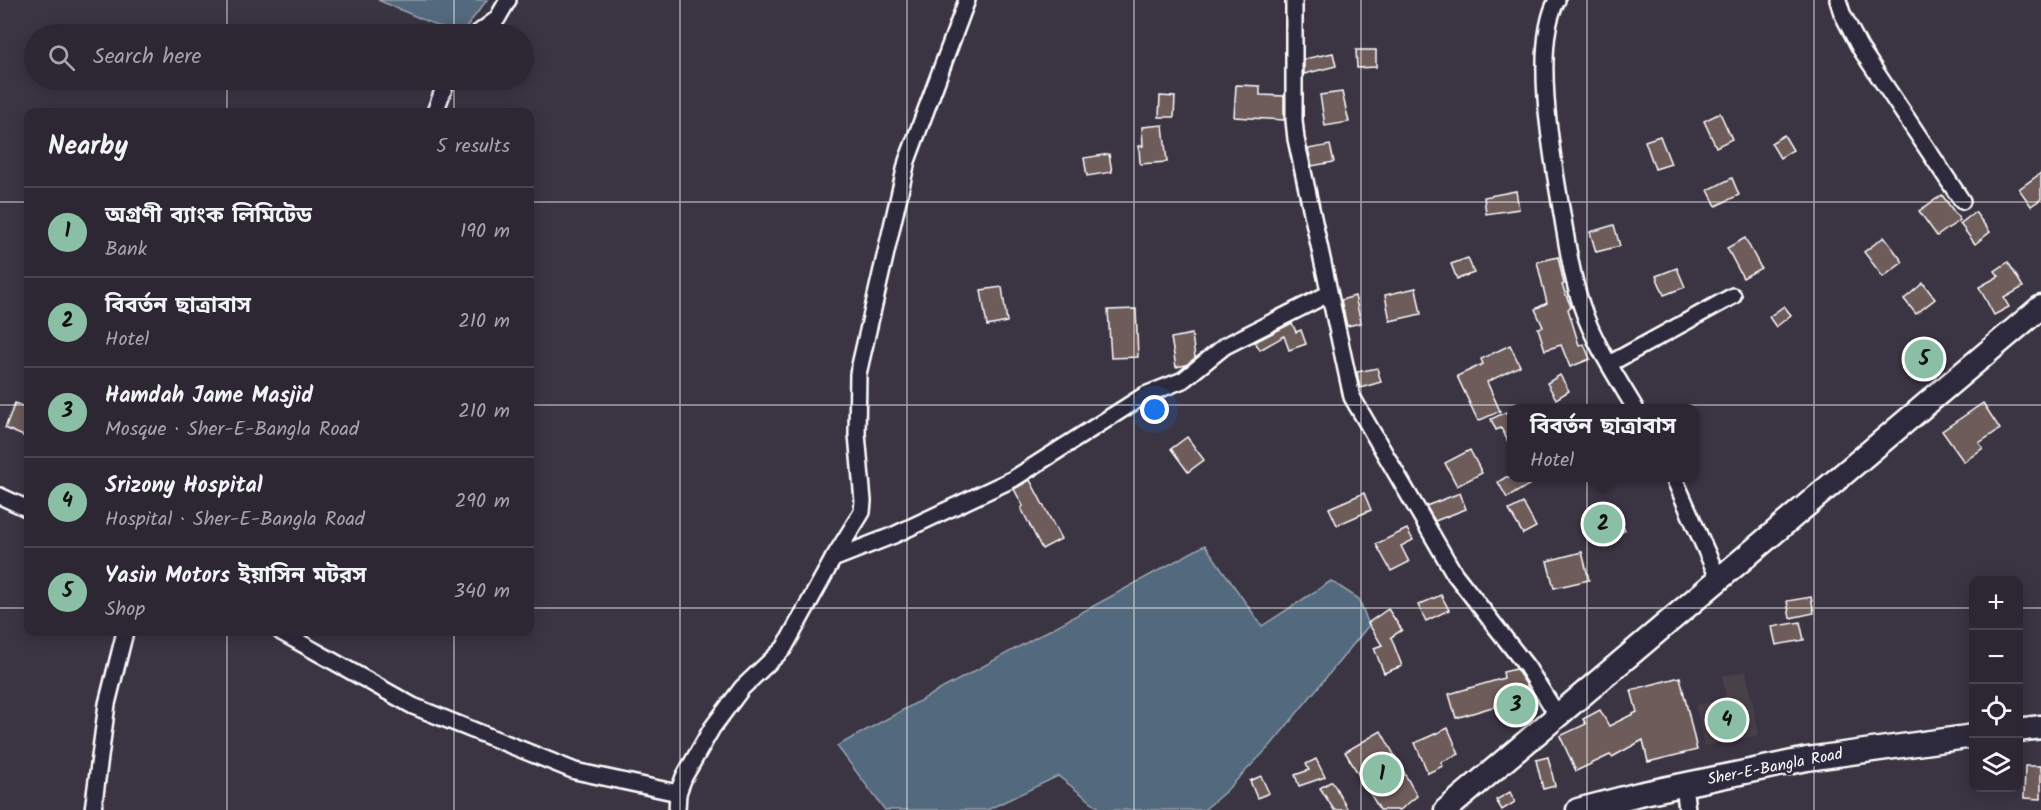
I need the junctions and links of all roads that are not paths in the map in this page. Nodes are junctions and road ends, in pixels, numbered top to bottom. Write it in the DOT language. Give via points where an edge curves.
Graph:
graph roads {
  1 [pos="508,0"];
  2 [pos="966,0"];
  3 [pos="1294,0"];
  4 [pos="1557,0"];
  5 [pos="1838,0"];
  6 [pos="490,24"];
  7 [pos="443,90"];
  8 [pos="436,108"];
  9 [pos="1962,201"];
  10 [pos="1328,294"];
  11 [pos="1733,296"];
  12 [pos="2041,307"];
  13 [pos="1609,364"];
  14 [pos="1633,404"];
  15 [pos="1676,482"];
  16 [pos="0,496"];
  17 [pos="24,507"];
  18 [pos="833,559"];
  19 [pos="1719,579"];
  20 [pos="124,636"];
  21 [pos="288,636"];
  22 [pos="1558,716"];
  23 [pos="2041,727"];
  24 [pos="2023,729"];
  25 [pos="1969,737"];
  26 [pos="1684,784"];
  27 [pos="678,793"];
  28 [pos="93,810"];
  29 [pos="677,810"];
  30 [pos="1446,810"];
  31 [pos="1578,810"];
  32 [pos="1687,810"];
  1 -- 6 [label="street"];
  2 -- 18 [label="street" via="907,161 858,374 862,512"];
  3 -- 10 [label="street" via="1296,140"];
  4 -- 13 [label="street" via="1547,32 1545,75 1550,143 1571,269 1582,307"];
  5 -- 9 [label="street" via="1860,48"];
  7 -- 8 [label="street"];
  10 -- 18 [label="street" via="1225,346 1193,374 1145,395 1013,478 894,535"];
  10 -- 22 [label="street" via="1352,398 1454,573 1527,667"];
  11 -- 13 [label="street"];
  12 -- 19 [label="highway"];
  13 -- 14 [label="street"];
  15 -- 19 [label="street"];
  16 -- 17 [label="street"];
  18 -- 27 [label="street" via="784,648 742,688 712,728"];
  19 -- 22 [label="highway"];
  20 -- 28 [label="street" via="107,704"];
  21 -- 27 [label="street" via="413,706 575,771"];
  22 -- 30 [label="highway"];
  23 -- 24 [label="highway"];
  25 -- 26 [label="highway, Sher-E-Bangla Road" via="1807,759"];
  26 -- 31 [label="highway, Sher-E-Bangla Road"];
  26 -- 32 [label="street"];
  27 -- 29 [label="street"];
}
